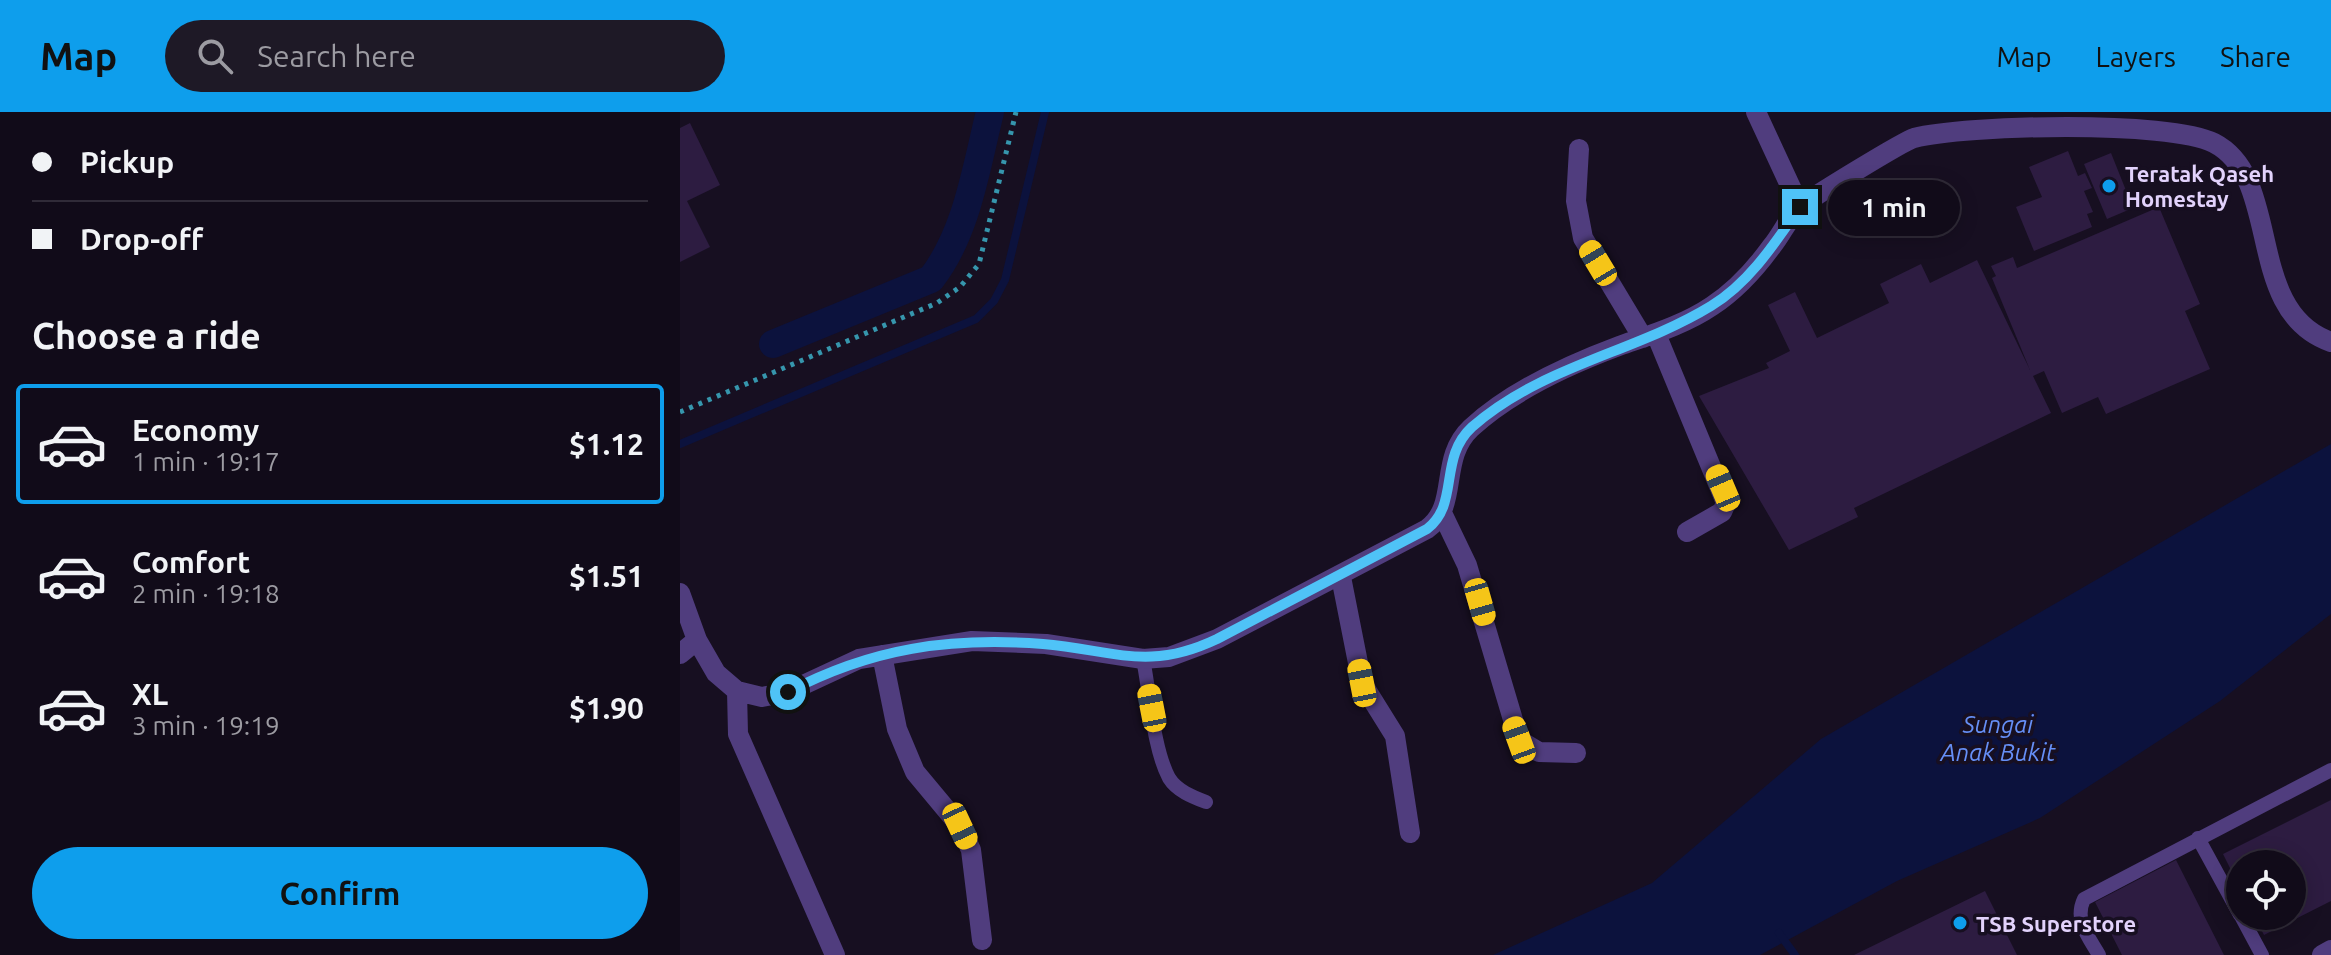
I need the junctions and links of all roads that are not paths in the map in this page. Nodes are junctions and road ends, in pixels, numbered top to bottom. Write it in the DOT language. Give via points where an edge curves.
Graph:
graph roads {
  1 [pos="1756,112"];
  2 [pos="2179,112"];
  3 [pos="2171,132"];
  4 [pos="1579,149"];
  5 [pos="1800,207"];
  6 [pos="1650,336"];
  7 [pos="2331,342"];
  8 [pos="1443,515"];
  9 [pos="1687,532"];
  10 [pos="1341,577"];
  11 [pos="680,593"];
  12 [pos="697,640"];
  13 [pos="680,654"];
  14 [pos="882,655"];
  15 [pos="1143,659"];
  16 [pos="737,691"];
  17 [pos="1576,753"];
  18 [pos="2331,770"];
  19 [pos="1206,802"];
  20 [pos="1410,833"];
  21 [pos="2198,838"];
  22 [pos="2226,889"];
  23 [pos="2248,930"];
  24 [pos="982,940"];
  25 [pos="2331,950"];
  26 [pos="835,955"];
  27 [pos="2099,955"];
  28 [pos="2262,955"];
  29 [pos="2322,955"];
  1 -- 5 [label="street"];
  2 -- 3 [label="street"];
  3 -- 5 [label="street" via="1979,130 1911,139"];
  3 -- 7 [label="street" via="2212,142 2235,160 2245,175 2267,256 2287,304 2304,327"];
  4 -- 6 [label="street" via="1576,201 1583,238"];
  5 -- 6 [label="street" via="1752,272 1713,305"];
  6 -- 8 [label="street" via="1573,365 1469,430 1453,454"];
  6 -- 9 [label="street" via="1726,503 1722,512"];
  8 -- 10 [label="street"];
  8 -- 17 [label="street" via="1467,565 1519,740 1539,752"];
  10 -- 15 [label="street" via="1192,651"];
  10 -- 20 [label="street" via="1362,683 1395,736"];
  11 -- 12 [label="street"];
  12 -- 13 [label="street"];
  12 -- 16 [label="street" via="716,673"];
  14 -- 15 [label="street" via="972,641 1046,644"];
  14 -- 16 [label="street" via="836,668 773,697"];
  14 -- 24 [label="street" via="897,729 915,772 960,826 971,850"];
  15 -- 19 [label="lane" via="1170,780"];
  16 -- 26 [label="street" via="738,734"];
  18 -- 21 [label="lane"];
  21 -- 22 [label="lane"];
  21 -- 27 [label="lane" via="2084,899 2080,921"];
  23 -- 28 [label="lane"];
  25 -- 29 [label="street"];
}
